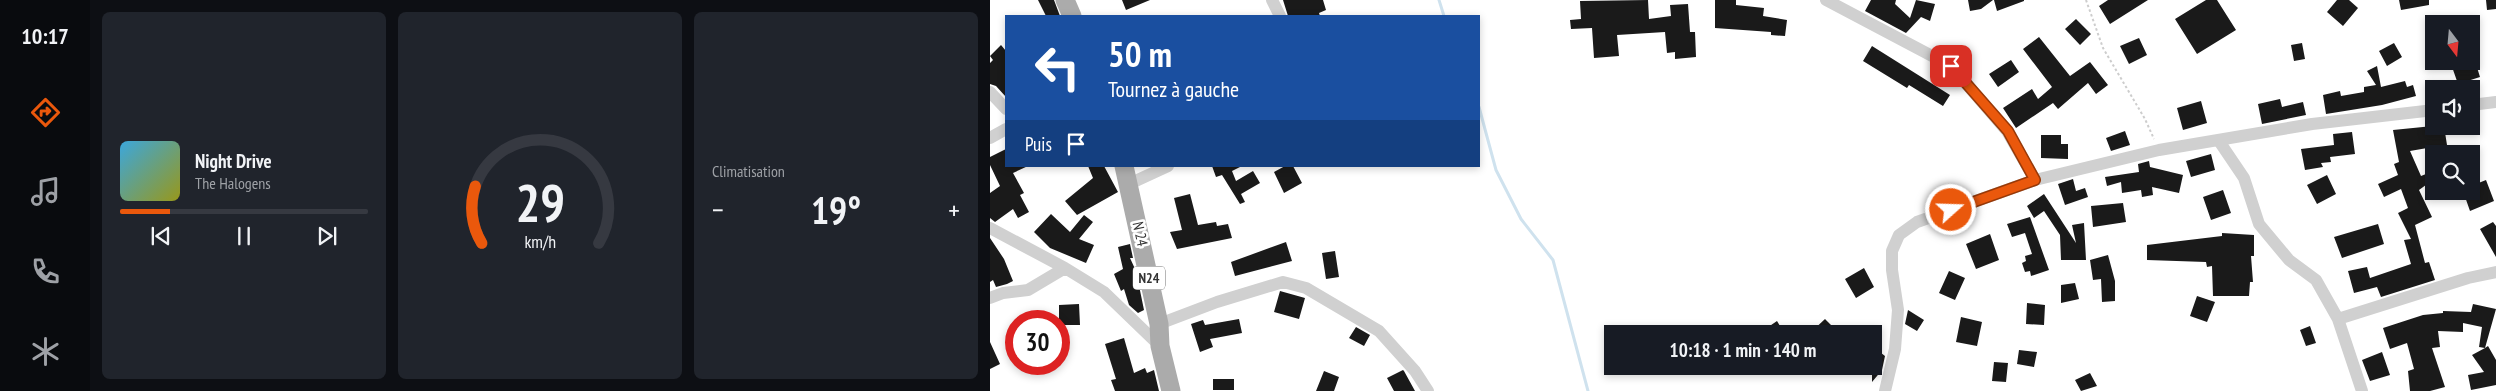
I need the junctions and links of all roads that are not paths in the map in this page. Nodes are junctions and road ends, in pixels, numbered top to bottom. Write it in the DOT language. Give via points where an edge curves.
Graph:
graph roads {
  1 [pos="1065,0"];
  2 [pos="1272,0"];
  3 [pos="1826,0"];
  4 [pos="1072,15"];
  5 [pos="1280,15"];
  6 [pos="990,92"];
  7 [pos="2496,102"];
  8 [pos="2480,104"];
  9 [pos="1005,108"];
  10 [pos="2425,111"];
  11 [pos="1005,129"];
  12 [pos="990,138"];
  13 [pos="2219,141"];
  14 [pos="1163,167"];
  15 [pos="1127,175"];
  16 [pos="2035,180"];
  17 [pos="990,228"];
  18 [pos="1065,268"];
  19 [pos="2496,272"];
  20 [pos="990,298"];
  21 [pos="2338,319"];
  22 [pos="1159,324"];
  23 [pos="1160,346"];
  24 [pos="1171,391"];
  25 [pos="1428,391"];
  26 [pos="1884,391"];
  27 [pos="2362,391"];
  1 -- 4 [label="main road"];
  2 -- 5 [label="street"];
  3 -- 16 [label="street" via="1951,66 2008,131"];
  6 -- 9 [label="street"];
  7 -- 8 [label="street"];
  10 -- 13 [label="street" via="2312,124"];
  11 -- 12 [label="street"];
  13 -- 16 [label="street" via="2158,150"];
  13 -- 21 [label="street" via="2244,178 2259,224 2289,260 2316,280"];
  14 -- 15 [label="street"];
  15 -- 22 [label="main road, N 24 / N24"];
  16 -- 26 [label="street" via="1917,222 1899,235 1892,251 1898,310 1895,349"];
  17 -- 18 [label="street"];
  18 -- 20 [label="street" via="1028,290"];
  18 -- 23 [label="street" via="1104,292"];
  19 -- 21 [label="street"];
  21 -- 27 [label="street"];
  22 -- 23 [label="main road, N 24 / N24"];
  22 -- 25 [label="street" via="1283,282 1306,288 1379,331 1415,371"];
  23 -- 24 [label="main road, N 24 / N24"];
}
